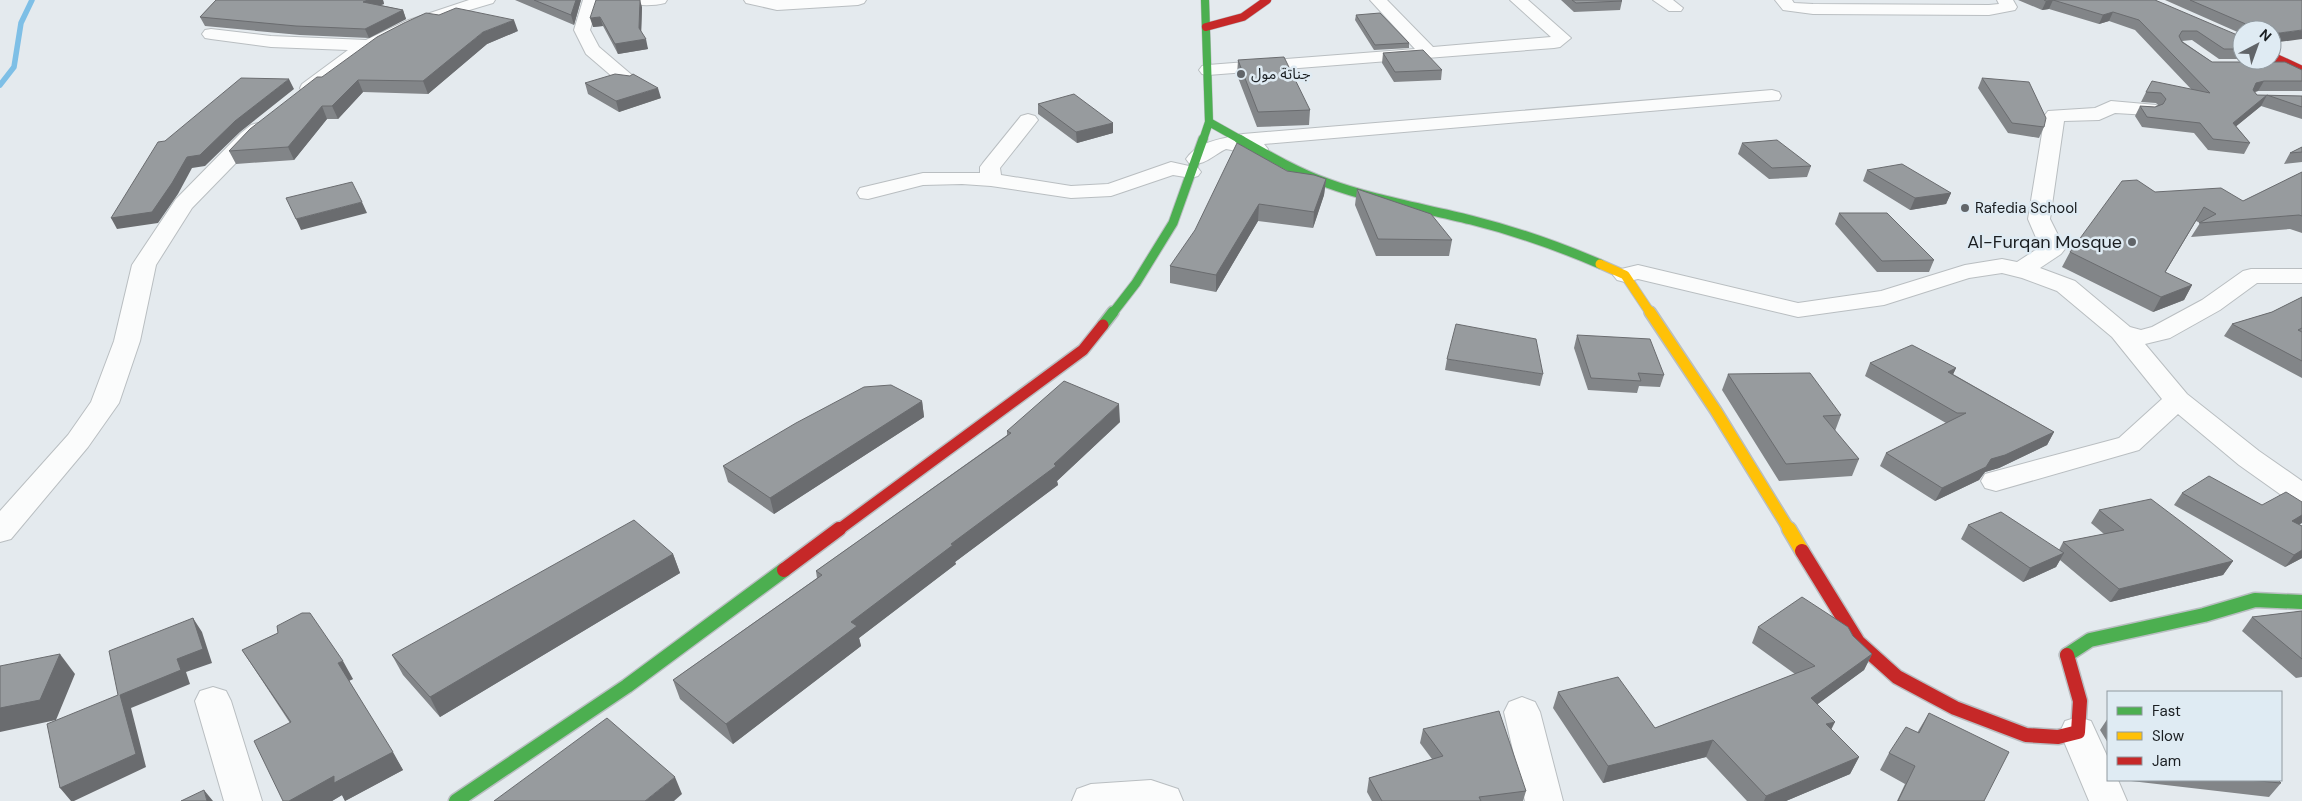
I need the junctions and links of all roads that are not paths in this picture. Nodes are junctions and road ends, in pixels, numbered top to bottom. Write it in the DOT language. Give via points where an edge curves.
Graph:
graph roads {
  1 [pos="487,0"];
  2 [pos="591,0"];
  3 [pos="634,0"];
  4 [pos="659,0"];
  5 [pos="752,0"];
  6 [pos="858,0"];
  7 [pos="1205,0"];
  8 [pos="1266,0"];
  9 [pos="1378,0"];
  10 [pos="1518,0"];
  11 [pos="1783,0"];
  12 [pos="2005,0"];
  13 [pos="425,1"];
  14 [pos="459,7"];
  15 [pos="1206,27"];
  16 [pos="211,34"];
  17 [pos="370,45"];
  18 [pos="1428,52"];
  19 [pos="2282,64"];
  20 [pos="2299,68"];
  21 [pos="1208,70"];
  22 [pos="627,80"];
  23 [pos="1772,96"];
  24 [pos="2149,109"];
  25 [pos="1028,120"];
  26 [pos="1209,122"];
  27 [pos="1251,144"];
  28 [pos="1194,166"];
  29 [pos="991,180"];
  30 [pos="868,193"];
  31 [pos="2029,272"];
  32 [pos="1625,276"];
  33 [pos="2302,276"];
  34 [pos="2121,332"];
  35 [pos="2177,400"];
  36 [pos="1996,481"];
  37 [pos="2302,495"];
  38 [pos="0,531"];
  39 [pos="2302,602"];
  40 [pos="214,701"];
  41 [pos="1522,712"];
  42 [pos="2078,732"];
  43 [pos="243,801"];
  44 [pos="456,801"];
  45 [pos="1091,801"];
  46 [pos="1164,801"];
  47 [pos="1544,801"];
  48 [pos="2108,801"];
  1 -- 14 [label="street"];
  2 -- 22 [label="street" via="582,30 592,50"];
  3 -- 4 [label="street"];
  5 -- 6 [label="street" via="777,5"];
  7 -- 15 [label="street"];
  8 -- 15 [label="street" via="1243,17"];
  9 -- 18 [label="street"];
  10 -- 18 [label="street" via="1562,38 1554,43"];
  11 -- 12 [label="street" via="1790,7 1813,9 1988,10 2009,7"];
  13 -- 14 [label="street"];
  14 -- 17 [label="street" via="401,29"];
  15 -- 21 [label="street"];
  16 -- 17 [label="street" via="296,44"];
  17 -- 38 [label="street" via="343,61 248,136 184,204 144,265 126,341 106,403 78,441"];
  18 -- 21 [label="street"];
  19 -- 20 [label="street"];
  21 -- 26 [label="street"];
  23 -- 27 [label="street"];
  24 -- 31 [label="street" via="2111,108 2100,114 2055,115 2039,219 2053,249 2027,265"];
  25 -- 29 [label="street" via="990,167"];
  26 -- 27 [label="street"];
  26 -- 28 [label="street"];
  27 -- 28 [label="street" via="1219,143"];
  27 -- 32 [label="street" via="1340,188 1506,228 1567,248"];
  28 -- 29 [label="street" via="1171,168 1110,190 1072,192"];
  28 -- 44 [label="street" via="1173,223 1136,283 1083,350 627,686"];
  29 -- 30 [label="street" via="923,179"];
  31 -- 32 [label="street" via="2002,266 1965,272 1884,298 1798,310 1638,272"];
  31 -- 34 [label="street" via="2066,286"];
  32 -- 42 [label="street" via="1716,410 1858,642 1897,676 1955,708 2026,735 2058,737"];
  33 -- 34 [label="street" via="2252,276 2211,305 2161,333 2140,338"];
  34 -- 35 [label="street"];
  35 -- 36 [label="street" via="2129,444"];
  35 -- 37 [label="street" via="2249,458"];
  39 -- 42 [label="street" via="2255,600 2204,615 2090,640 2067,653 2080,701"];
  40 -- 43 [label="street"];
  41 -- 47 [label="street"];
  42 -- 48 [label="street"];
  45 -- 46 [label="street" via="1151,796"];
}
